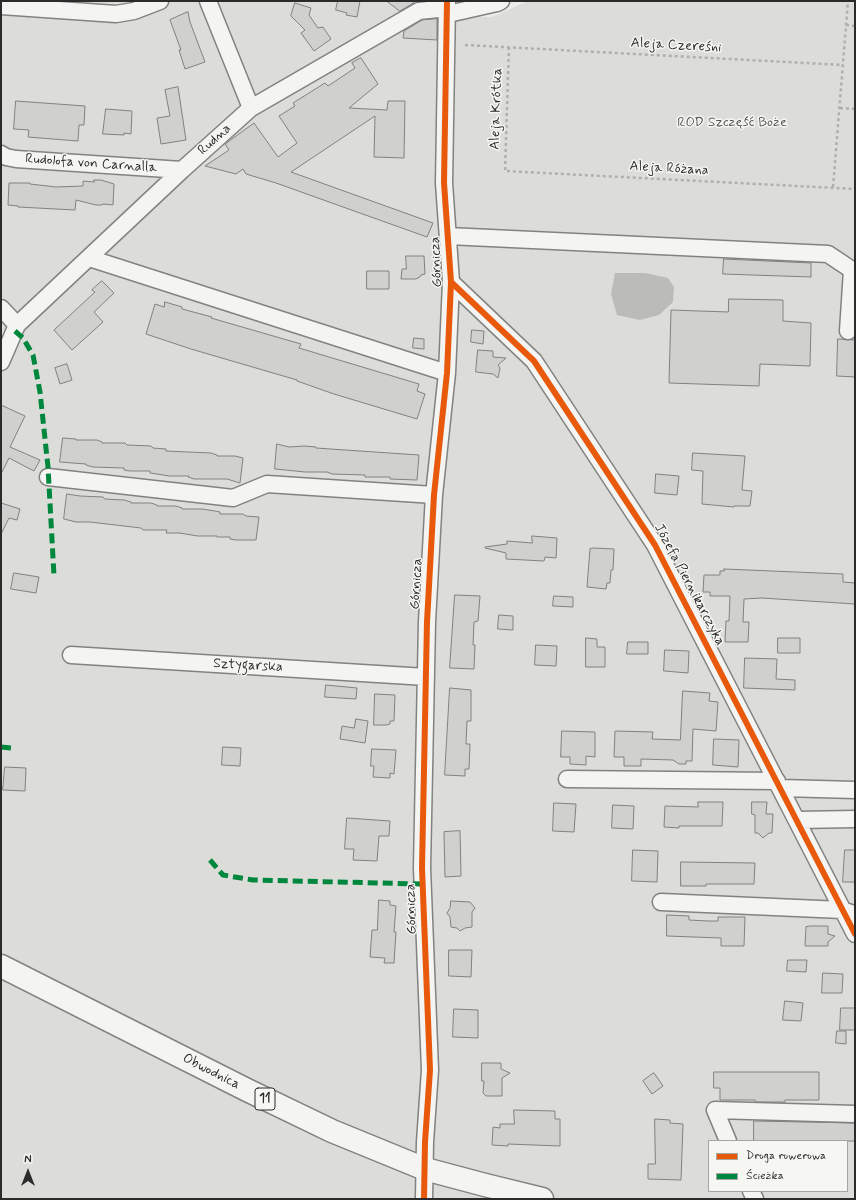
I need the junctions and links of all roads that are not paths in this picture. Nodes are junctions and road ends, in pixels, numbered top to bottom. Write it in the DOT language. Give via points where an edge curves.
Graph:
graph roads {
  1 [pos="160,1"];
  2 [pos="208,1"];
  3 [pos="501,1"];
  4 [pos="1,6"];
  5 [pos="448,8"];
  6 [pos="251,108"];
  7 [pos="1,154"];
  8 [pos="182,170"];
  9 [pos="448,236"];
  10 [pos="89,258"];
  11 [pos="451,282"];
  12 [pos="1,308"];
  13 [pos="1,317"];
  14 [pos="17,325"];
  15 [pos="848,331"];
  16 [pos="1,362"];
  17 [pos="447,373"];
  18 [pos="48,477"];
  19 [pos="434,495"];
  20 [pos="71,655"];
  21 [pos="426,677"];
  22 [pos="567,780"];
  23 [pos="779,785"];
  24 [pos="855,790"];
  25 [pos="855,818"];
  26 [pos="797,820"];
  27 [pos="661,902"];
  28 [pos="849,912"];
  29 [pos="855,934"];
  30 [pos="1,966"];
  31 [pos="855,1114"];
  32 [pos="728,1140"];
  33 [pos="425,1169"];
  34 [pos="424,1199"];
  35 [pos="542,1199"];
  1 -- 4 [label="street" via="134,11 116,14"];
  2 -- 6 [label="street"];
  3 -- 5 [label="street, Rudna"];
  5 -- 6 [label="street, Rudna" via="419,11"];
  5 -- 9 [label="street, Górnicza" via="444,183"];
  6 -- 8 [label="street, Rudna"];
  7 -- 8 [label="street, Rudolofa von Carnalla" via="16,159"];
  8 -- 10 [label="street, Rudna"];
  9 -- 11 [label="street, Górnicza"];
  9 -- 15 [label="street" via="828,254 852,270"];
  10 -- 14 [label="street, Rudna"];
  10 -- 17 [label="street"];
  11 -- 17 [label="street, Górnicza"];
  11 -- 23 [label="street, Józefa Piernikarczyka" via="534,361 655,544"];
  12 -- 14 [label="street"];
  13 -- 14 [label="street"];
  14 -- 16 [label="street"];
  17 -- 19 [label="street, Górnicza"];
  18 -- 19 [label="street" via="232,498 267,484"];
  19 -- 21 [label="street, Górnicza"];
  20 -- 21 [label="street, Sztygarska"];
  21 -- 33 [label="street, Górnicza" via="422,868 430,1070"];
  22 -- 23 [label="street"];
  23 -- 24 [label="street"];
  23 -- 26 [label="street, Józefa Piernikarczyka"];
  25 -- 26 [label="street"];
  26 -- 28 [label="street, Józefa Piernikarczyka"];
  27 -- 28 [label="street"];
  28 -- 29 [label="street, Józefa Piernikarczyka"];
  30 -- 33 [label="highway, Obwodnica / 11" via="332,1131"];
  31 -- 32 [label="street" via="715,1110"];
  33 -- 34 [label="street, Górnicza"];
  33 -- 35 [label="highway, Obwodnica / 11"];
}
